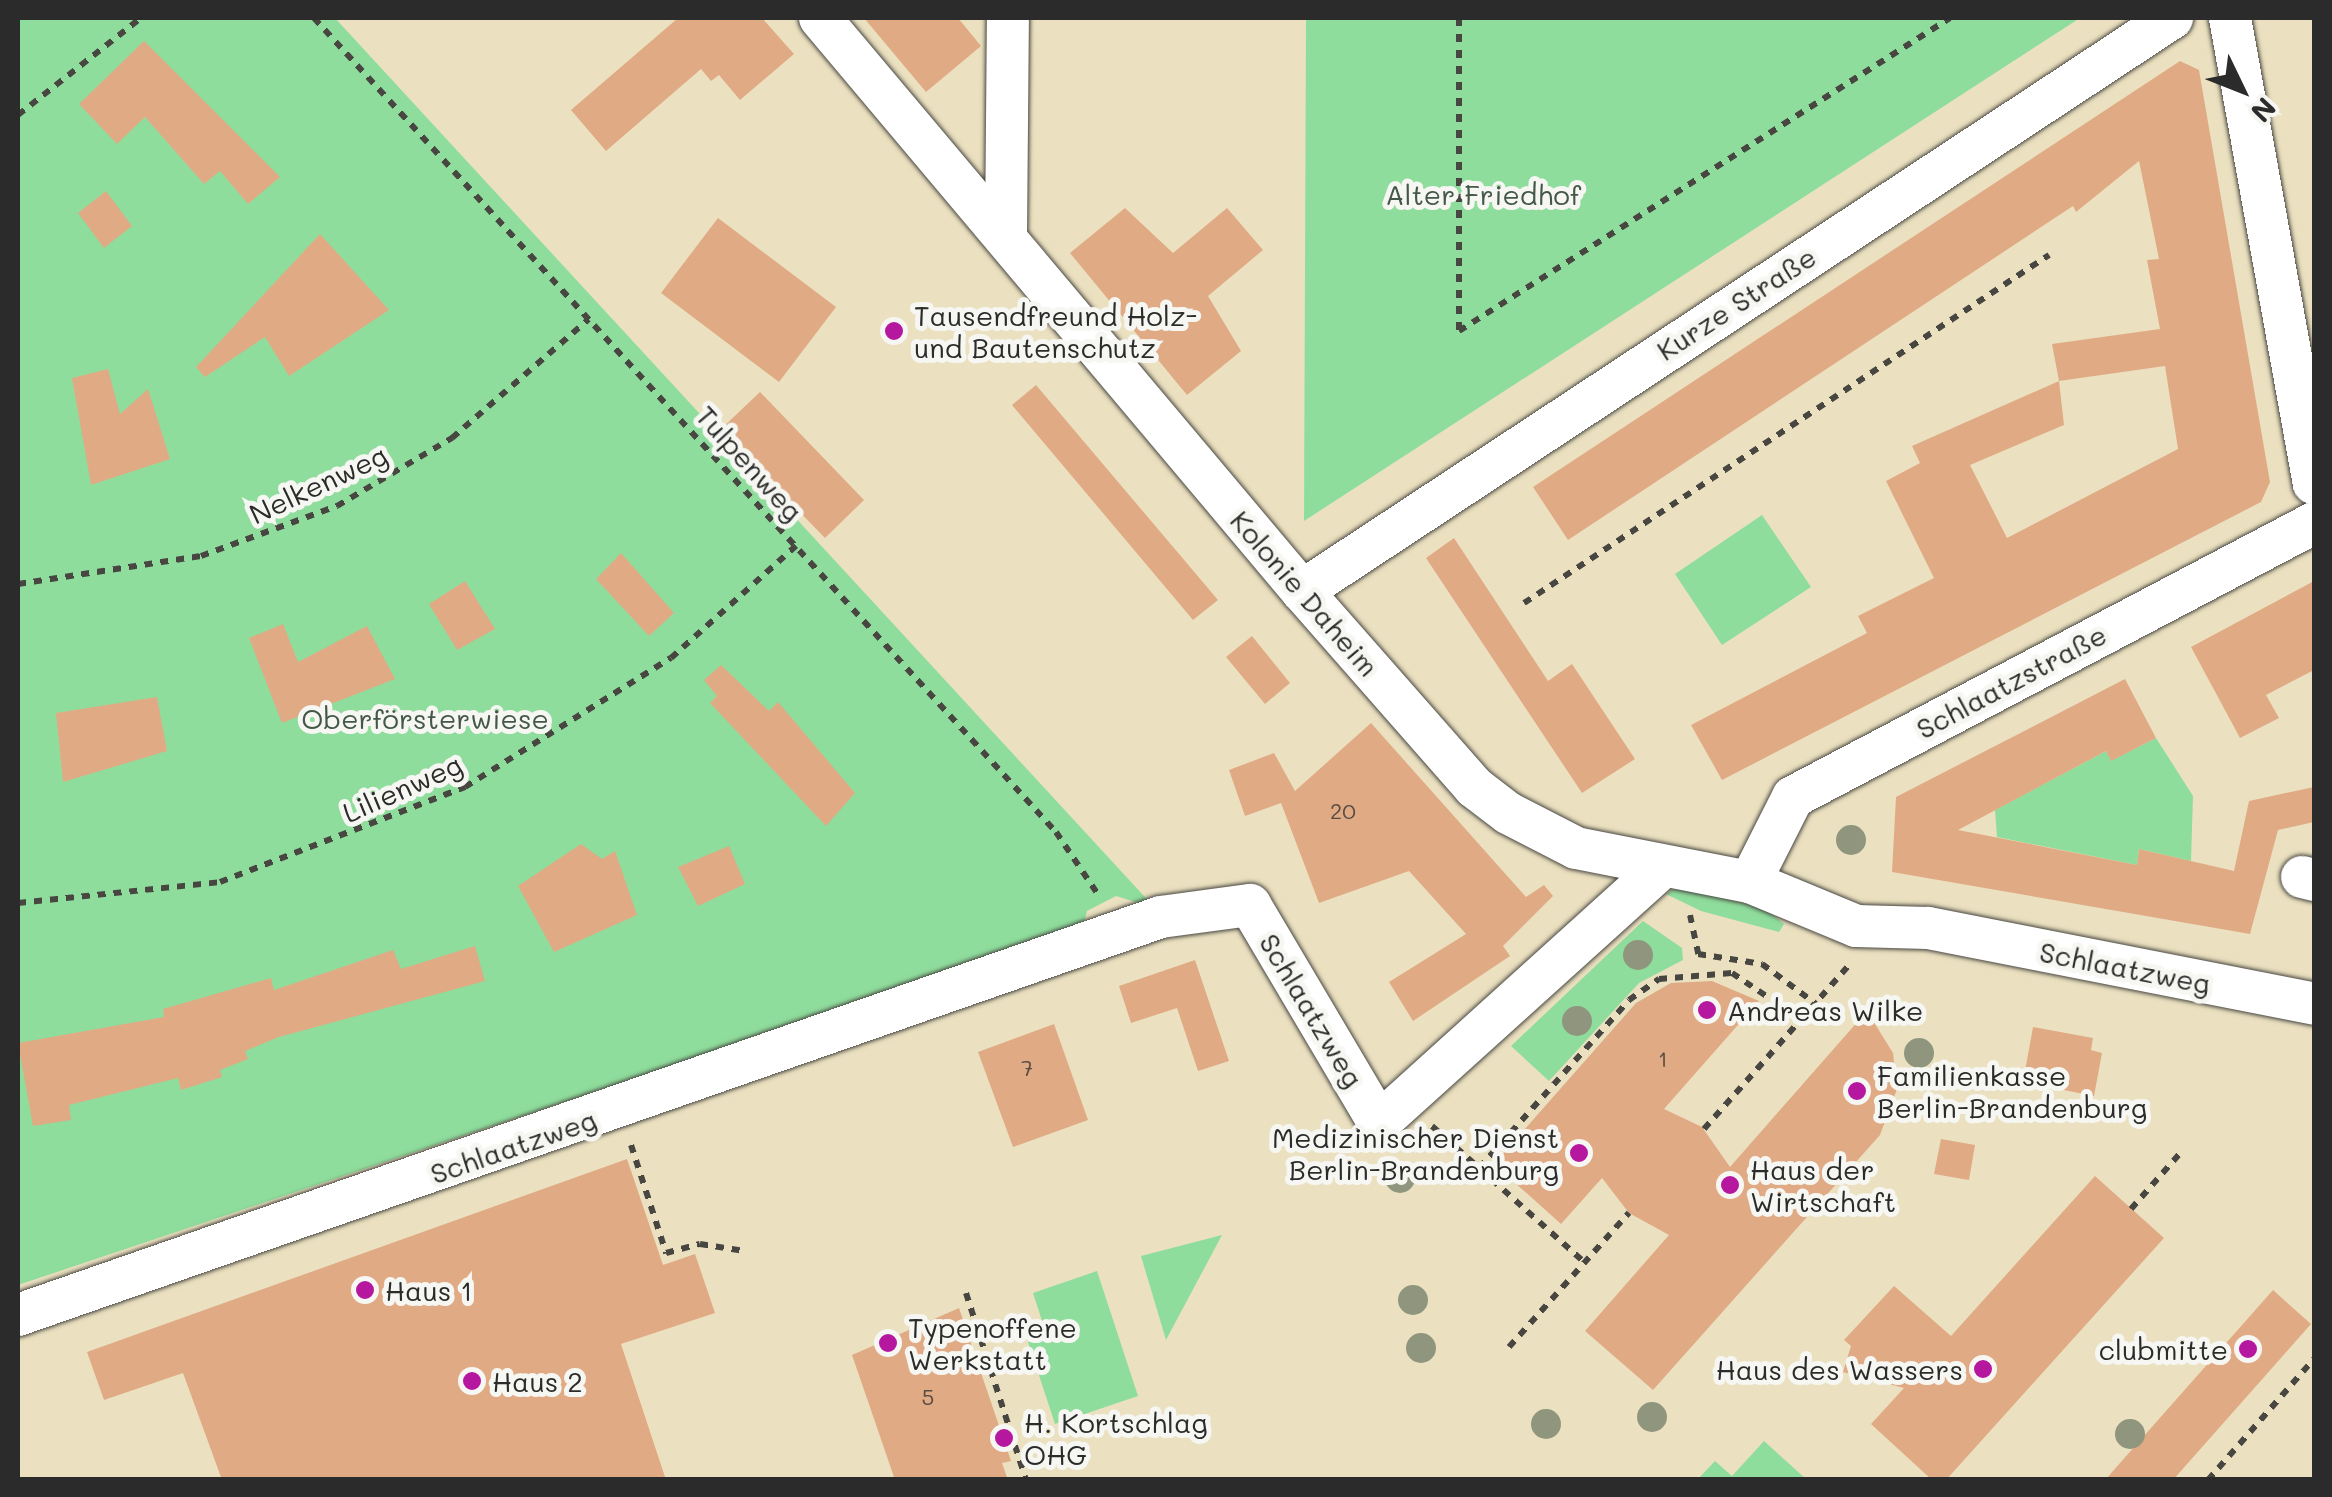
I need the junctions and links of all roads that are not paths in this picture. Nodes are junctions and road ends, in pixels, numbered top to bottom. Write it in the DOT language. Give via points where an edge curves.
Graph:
graph roads {
  1 [pos="820,18"];
  2 [pos="1008,18"];
  3 [pos="2172,18"];
  4 [pos="2230,18"];
  5 [pos="1006,237"];
  6 [pos="2314,483"];
  7 [pos="2314,523"];
  8 [pos="1302,591"];
  9 [pos="1662,867"];
  10 [pos="1750,882"];
  11 [pos="2314,1004"];
  12 [pos="18,1315"];
  1 -- 5 [label="street, Kolonie Daheim"];
  2 -- 5 [label="street"];
  3 -- 8 [label="street, Kurze Straße"];
  4 -- 6 [label="street"];
  5 -- 8 [label="street, Kolonie Daheim"];
  7 -- 10 [label="street, Schlaatzstraße" via="1793,797"];
  8 -- 9 [label="street, Kolonie Daheim" via="1474,787 1576,848"];
  9 -- 10 [label="street, Schlaatzweg"];
  9 -- 12 [label="street, Schlaatzweg" via="1379,1123 1250,905 1161,917"];
  10 -- 11 [label="street, Schlaatzweg" via="1856,926 1928,928"];
}
